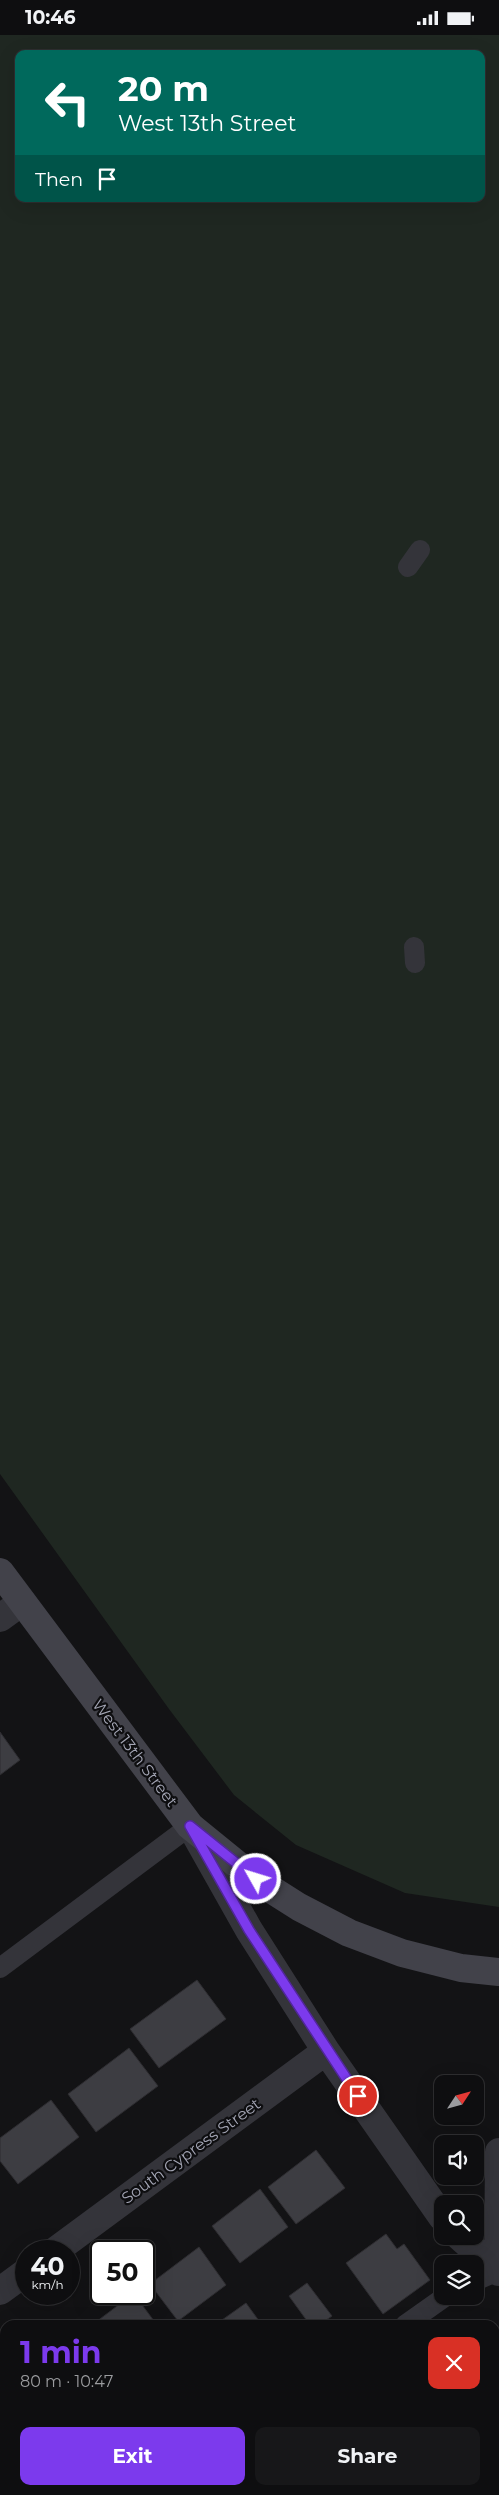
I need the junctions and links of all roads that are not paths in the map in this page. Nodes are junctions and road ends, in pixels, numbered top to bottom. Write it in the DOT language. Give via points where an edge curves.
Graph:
graph roads {
  1 [pos="420,550"];
  2 [pos="408,567"];
  3 [pos="0,1572"];
  4 [pos="22,1602"];
  5 [pos="0,1618"];
  6 [pos="190,1826"];
  7 [pos="0,1968"];
  8 [pos="499,1972"];
  9 [pos="326,2051"];
  10 [pos="499,2153"];
  11 [pos="434,2206"];
  12 [pos="70,2240"];
  13 [pos="466,2245"];
  14 [pos="491,2275"];
  15 [pos="15,2280"];
  16 [pos="0,2291"];
  17 [pos="434,2304"];
  18 [pos="412,2320"];
  1 -- 2 [label="lane"];
  3 -- 4 [label="main road, West 13th Street"];
  4 -- 5 [label="street"];
  4 -- 6 [label="main road, West 13th Street"];
  6 -- 7 [label="lane"];
  6 -- 8 [label="main road" via="256,1879 299,1907 349,1933 402,1953 460,1968"];
  6 -- 9 [label="street, West 13th Street" via="249,1930"];
  9 -- 11 [label="street, West 13th Street"];
  9 -- 12 [label="street, South Cypress Street"];
  10 -- 14 [label="street"];
  13 -- 14 [label="street"];
  15 -- 16 [label="street"];
  17 -- 18 [label="lane"];
}
